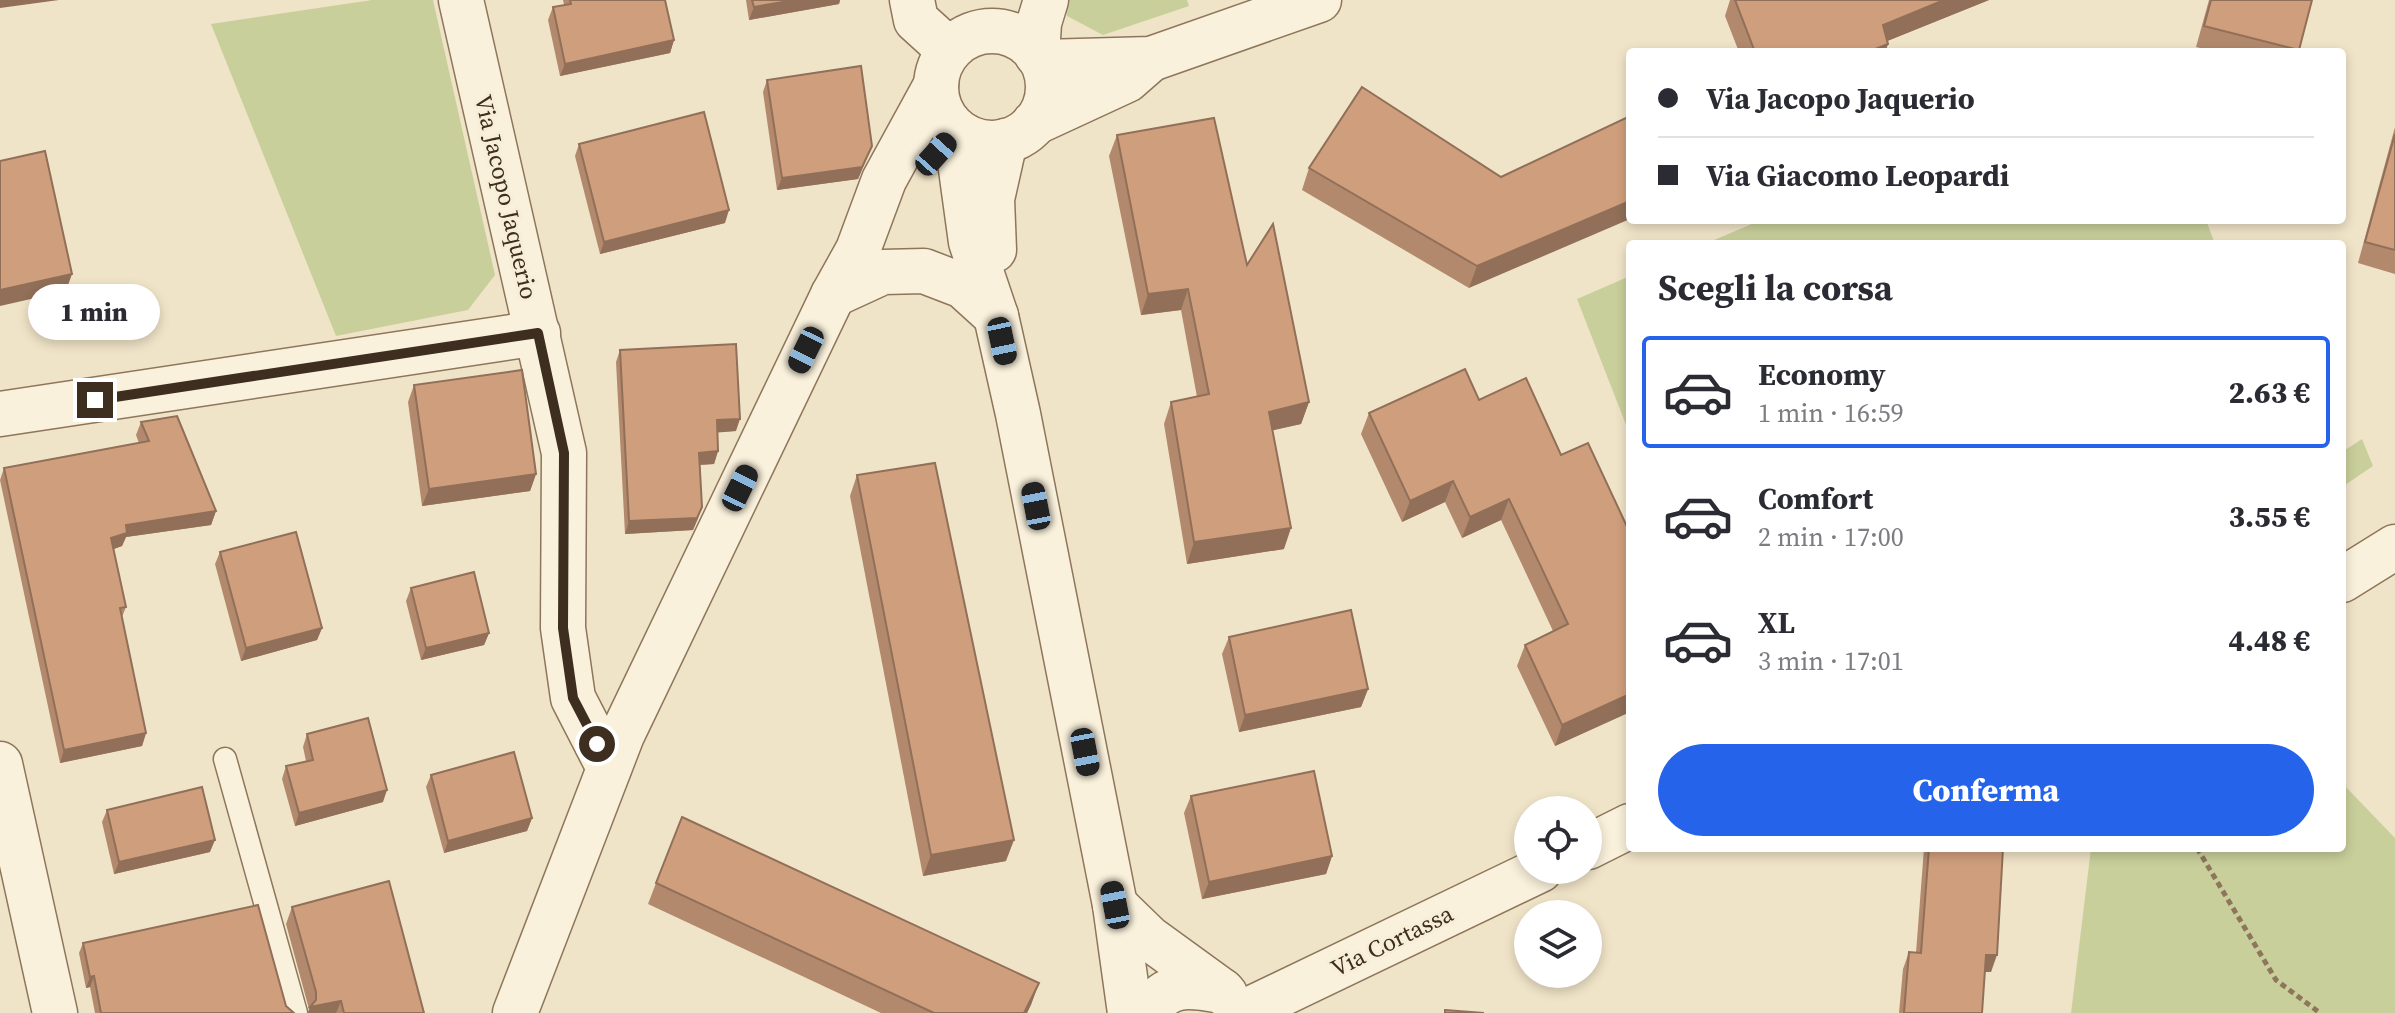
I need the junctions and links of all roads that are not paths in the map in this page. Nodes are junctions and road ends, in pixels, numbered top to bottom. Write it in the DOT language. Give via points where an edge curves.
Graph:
graph roads {
  1 [pos="461,0"];
  2 [pos="912,0"];
  3 [pos="1004,0"];
  4 [pos="1046,0"];
  5 [pos="1319,0"];
  6 [pos="953,57"];
  7 [pos="1040,58"];
  8 [pos="1151,59"];
  9 [pos="990,132"];
  10 [pos="858,250"];
  11 [pos="833,295"];
  12 [pos="996,316"];
  13 [pos="538,333"];
  14 [pos="0,414"];
  15 [pos="2395,547"];
  16 [pos="2346,578"];
  17 [pos="225,759"];
  18 [pos="0,764"];
  19 [pos="609,768"];
  20 [pos="1626,828"];
  21 [pos="1602,840"];
  22 [pos="1514,882"];
  23 [pos="1115,905"];
  24 [pos="1236,1005"];
  25 [pos="55,1013"];
  26 [pos="296,1013"];
  27 [pos="515,1013"];
  28 [pos="1130,1013"];
  29 [pos="1146,1013"];
  1 -- 13 [label="street, Via Jacopo Jaquerio"];
  2 -- 6 [label="street" via="916,20"];
  3 -- 6 [label="street"];
  4 -- 7 [label="street" via="1039,23"];
  5 -- 8 [label="street"];
  6 -- 7 [label="street" via="999,32 1017,36"];
  6 -- 9 [label="street" via="938,103 946,120"];
  6 -- 10 [label="street" via="884,180"];
  7 -- 8 [label="street"];
  7 -- 9 [label="street" via="1048,80 1041,115"];
  8 -- 9 [label="street" via="1127,80"];
  9 -- 10 [label="street"];
  9 -- 12 [label="street" via="960,162 971,242"];
  10 -- 11 [label="street"];
  11 -- 12 [label="street" via="883,272 924,271 963,286"];
  11 -- 19 [label="street"];
  12 -- 23 [label="street"];
  13 -- 14 [label="street"];
  13 -- 19 [label="street, Via Jacopo Jaquerio" via="564,453 563,628 573,698"];
  15 -- 16 [label="street"];
  17 -- 26 [label="lane"];
  18 -- 25 [label="street"];
  19 -- 27 [label="street"];
  20 -- 21 [label="street"];
  22 -- 24 [label="street, Via Cortassa"];
  23 -- 24 [label="street"];
  23 -- 28 [label="street"];
  24 -- 29 [label="street" via="1191,986 1169,989"];
}
